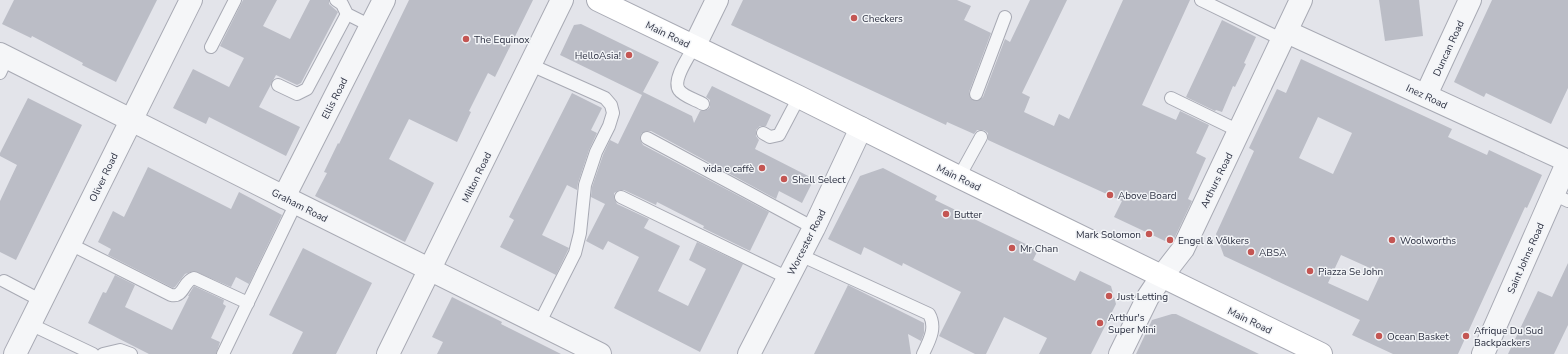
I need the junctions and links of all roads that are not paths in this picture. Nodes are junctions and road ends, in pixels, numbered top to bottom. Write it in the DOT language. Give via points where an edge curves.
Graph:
graph roads {
  1 [pos="191,0"];
  2 [pos="235,0"];
  3 [pos="336,0"];
  4 [pos="384,0"];
  5 [pos="562,0"];
  6 [pos="717,0"];
  7 [pos="1201,0"];
  8 [pos="1302,0"];
  9 [pos="1470,0"];
  10 [pos="604,1"];
  11 [pos="347,14"];
  12 [pos="1005,17"];
  13 [pos="371,26"];
  14 [pos="1285,36"];
  15 [pos="211,47"];
  16 [pos="694,47"];
  17 [pos="2,62"];
  18 [pos="531,65"];
  19 [pos="278,85"];
  20 [pos="976,94"];
  21 [pos="1426,95"];
  22 [pos="799,97"];
  23 [pos="1171,98"];
  24 [pos="703,104"];
  25 [pos="131,120"];
  26 [pos="861,128"];
  27 [pos="1239,132"];
  28 [pos="763,133"];
  29 [pos="981,137"];
  30 [pos="647,138"];
  31 [pos="1568,161"];
  32 [pos="959,177"];
  33 [pos="621,197"];
  34 [pos="1561,198"];
  35 [pos="290,200"];
  36 [pos="814,228"];
  37 [pos="70,244"];
  38 [pos="800,255"];
  39 [pos="430,270"];
  40 [pos="1162,276"];
  41 [pos="788,278"];
  42 [pos="1,283"];
  43 [pos="42,301"];
  44 [pos="248,303"];
  45 [pos="30,324"];
  46 [pos="539,324"];
  47 [pos="15,354"];
  48 [pos="93,354"];
  49 [pos="103,354"];
  50 [pos="131,354"];
  51 [pos="223,354"];
  52 [pos="388,354"];
  53 [pos="599,354"];
  54 [pos="749,354"];
  55 [pos="923,354"];
  56 [pos="1120,354"];
  57 [pos="1321,354"];
  58 [pos="1483,354"];
  1 -- 25 [label="street, Oliver Road"];
  2 -- 15 [label="lane"];
  3 -- 11 [label="lane" via="342,4"];
  4 -- 13 [label="street, Ellis Road"];
  5 -- 18 [label="street, Milton Road"];
  6 -- 16 [label="street"];
  7 -- 14 [label="lane"];
  8 -- 14 [label="street, Arthurs Road"];
  9 -- 21 [label="street, Duncan Road"];
  10 -- 16 [label="main road, Main Road"];
  11 -- 13 [label="lane"];
  11 -- 19 [label="lane" via="307,89 297,94"];
  12 -- 20 [label="lane"];
  13 -- 35 [label="street, Ellis Road"];
  14 -- 21 [label="street, Inez Road"];
  14 -- 27 [label="street, Arthurs Road"];
  16 -- 22 [label="main road, Main Road"];
  16 -- 24 [label="lane" via="679,74 677,85 685,95"];
  17 -- 25 [label="street, Graham Road"];
  18 -- 39 [label="street, Milton Road"];
  18 -- 46 [label="lane" via="605,98 613,113 585,185 580,233 575,253"];
  21 -- 31 [label="street, Inez Road"];
  22 -- 26 [label="main road, Main Road"];
  22 -- 28 [label="lane" via="779,135 770,137"];
  23 -- 27 [label="lane"];
  25 -- 35 [label="street, Graham Road"];
  25 -- 37 [label="street, Oliver Road"];
  26 -- 32 [label="main road, Main Road"];
  26 -- 36 [label="street, Worcester Road"];
  27 -- 40 [label="street, Arthurs Road" via="1183,249"];
  29 -- 32 [label="lane"];
  30 -- 36 [label="lane"];
  31 -- 34 [label="street, Saint Johns Road"];
  32 -- 40 [label="main road, Main Road"];
  33 -- 41 [label="lane"];
  34 -- 58 [label="street, Saint Johns Road"];
  35 -- 39 [label="street, Graham Road"];
  35 -- 44 [label="lane"];
  36 -- 38 [label="street, Worcester Road"];
  37 -- 43 [label="street, Oliver Road"];
  37 -- 44 [label="lane" via="171,295 180,294 190,279 194,278"];
  38 -- 41 [label="street, Worcester Road"];
  38 -- 55 [label="lane" via="929,314 933,321 933,330"];
  39 -- 46 [label="street, Graham Road"];
  39 -- 52 [label="street, Milton Road"];
  40 -- 56 [label="street, Arthurs Road" via="1148,297"];
  40 -- 57 [label="main road, Main Road"];
  41 -- 54 [label="street, Worcester Road"];
  42 -- 43 [label="lane"];
  43 -- 45 [label="street, Oliver Road"];
  44 -- 51 [label="lane"];
  45 -- 47 [label="street, Oliver Road"];
  45 -- 48 [label="lane"];
  46 -- 53 [label="street, Graham Road"];
  49 -- 50 [label="lane" via="120,350"];
}
